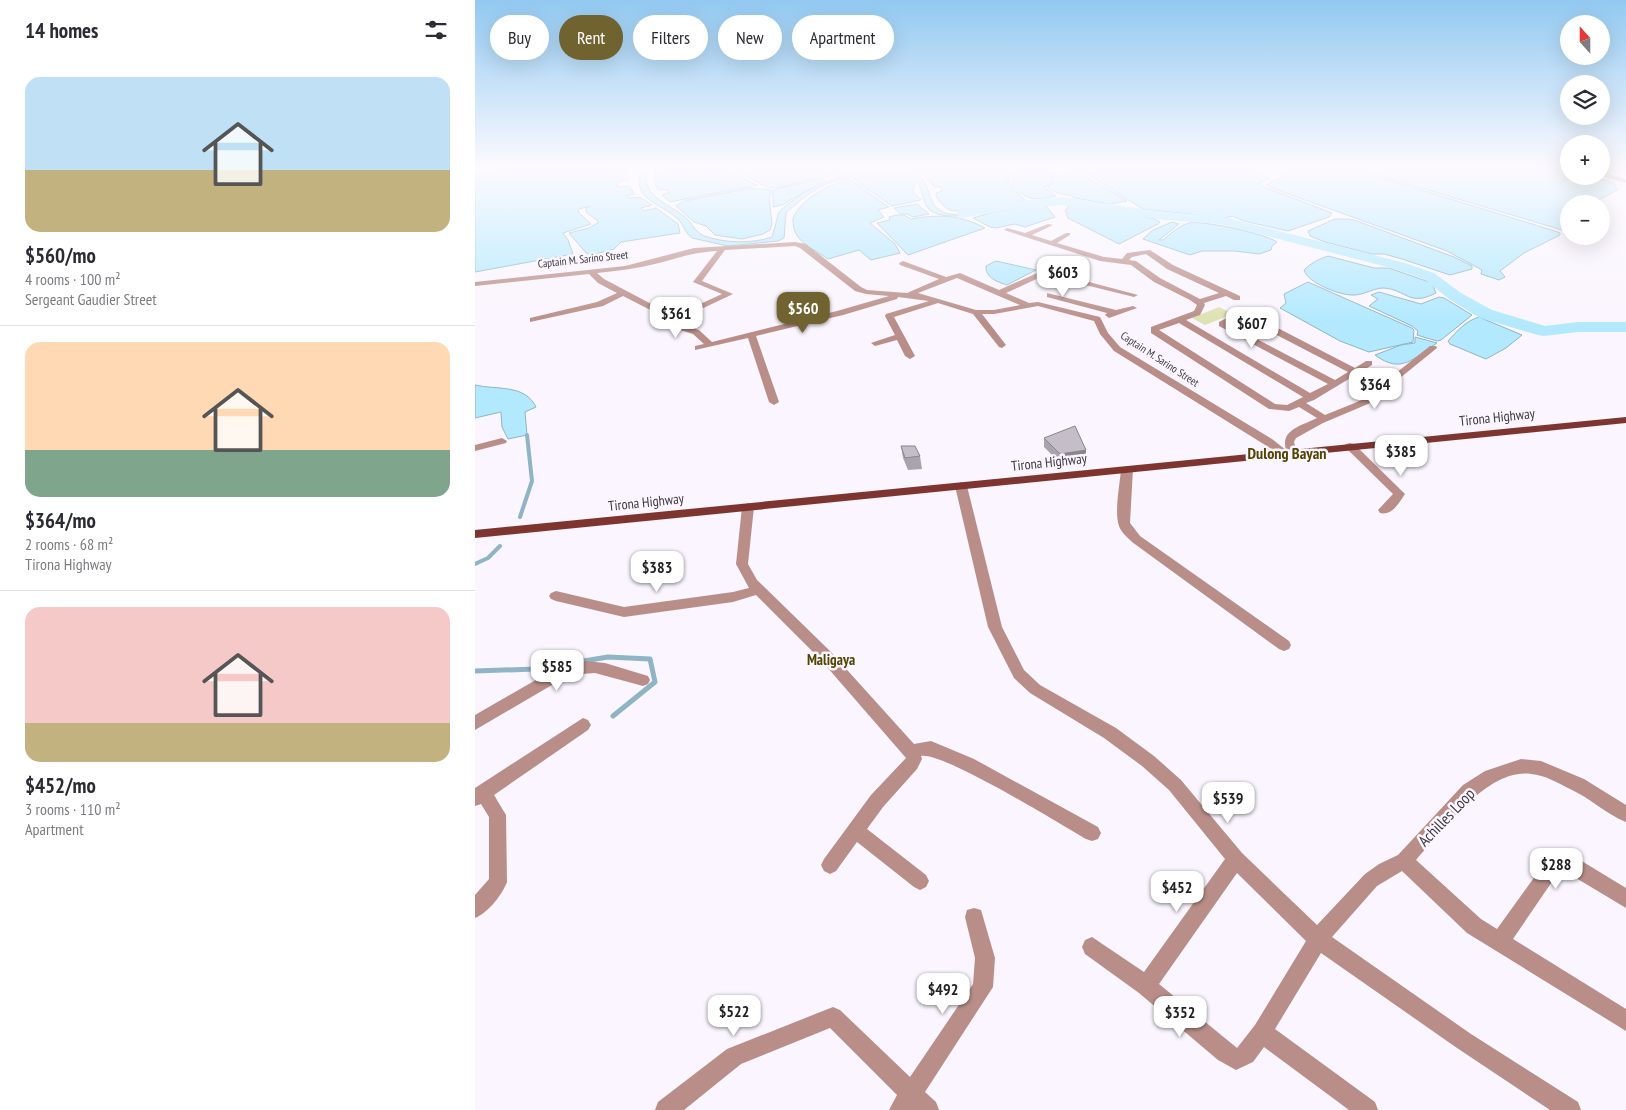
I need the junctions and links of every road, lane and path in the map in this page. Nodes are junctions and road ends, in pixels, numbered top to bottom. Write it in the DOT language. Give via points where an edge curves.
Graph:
graph roads {
  1 [pos="1050,225"];
  2 [pos="1007,230"];
  3 [pos="1068,234"];
  4 [pos="1025,236"];
  5 [pos="1052,243"];
  6 [pos="1089,244"];
  7 [pos="723,248"];
  8 [pos="1077,251"];
  9 [pos="1116,251"];
  10 [pos="1103,259"];
  11 [pos="1125,261"];
  12 [pos="903,263"];
  13 [pos="591,272"];
  14 [pos="945,279"];
  15 [pos="475,284"];
  16 [pos="625,292"];
  17 [pos="999,293"];
  18 [pos="1227,293"];
  19 [pos="906,294"];
  20 [pos="1050,295"];
  21 [pos="1134,295"];
  22 [pos="1237,298"];
  23 [pos="937,301"];
  24 [pos="1200,302"];
  25 [pos="1027,305"];
  26 [pos="1133,308"];
  27 [pos="976,312"];
  28 [pos="1117,313"];
  29 [pos="673,319"];
  30 [pos="1097,319"];
  31 [pos="533,320"];
  32 [pos="1180,320"];
  33 [pos="751,334"];
  34 [pos="900,336"];
  35 [pos="875,343"];
  36 [pos="710,345"];
  37 [pos="1002,345"];
  38 [pos="698,348"];
  39 [pos="1433,348"];
  40 [pos="910,356"];
  41 [pos="1369,363"];
  42 [pos="1354,372"];
  43 [pos="1335,384"];
  44 [pos="1311,398"];
  45 [pos="774,402"];
  46 [pos="1297,404"];
  47 [pos="1322,420"];
  48 [pos="1626,420"];
  49 [pos="502,441"];
  50 [pos="1350,446"];
  51 [pos="475,448"];
  52 [pos="1288,453"];
  53 [pos="1127,469"];
  54 [pos="961,486"];
  55 [pos="748,507"];
  56 [pos="1384,510"];
  57 [pos="475,534"];
  58 [pos="758,590"];
  59 [pos="556,596"];
  60 [pos="1284,645"];
  61 [pos="643,680"];
  62 [pos="475,723"];
  63 [pos="583,725"];
  64 [pos="911,752"];
  65 [pos="479,795"];
  66 [pos="1626,814"];
  67 [pos="855,830"];
  68 [pos="1091,833"];
  69 [pos="1236,859"];
  70 [pos="1404,861"];
  71 [pos="830,865"];
  72 [pos="920,881"];
  73 [pos="1626,900"];
  74 [pos="475,909"];
  75 [pos="974,916"];
  76 [pos="1318,939"];
  77 [pos="1499,942"];
  78 [pos="1092,947"];
  79 [pos="1146,986"];
  80 [pos="1626,1021"];
  81 [pos="1262,1032"];
  82 [pos="906,1102"];
  83 [pos="666,1110"];
  84 [pos="928,1110"];
  85 [pos="1367,1110"];
  86 [pos="1570,1110"];
  1 -- 4 [label="street"];
  2 -- 4 [label="street"];
  3 -- 5 [label="street"];
  4 -- 5 [label="street"];
  5 -- 8 [label="street"];
  6 -- 8 [label="street"];
  7 -- 13 [label="street, Captain M. Sarino Street" via="694,250 643,265"];
  7 -- 19 [label="street, Captain M. Sarino Street" via="799,244 857,289"];
  7 -- 29 [label="street" via="697,282 729,294"];
  8 -- 10 [label="street"];
  9 -- 10 [label="street"];
  10 -- 11 [label="street"];
  11 -- 18 [label="street" via="1130,255 1147,252 1170,267"];
  11 -- 24 [label="street"];
  12 -- 14 [label="street"];
  13 -- 15 [label="street, Captain M. Sarino Street"];
  13 -- 16 [label="street"];
  14 -- 17 [label="street" via="957,275"];
  14 -- 19 [label="street"];
  16 -- 29 [label="street"];
  16 -- 31 [label="street" via="600,304"];
  17 -- 21 [label="street" via="1044,272"];
  17 -- 25 [label="street"];
  18 -- 22 [label="street"];
  18 -- 24 [label="street"];
  19 -- 23 [label="street, Captain M. Sarino Street"];
  19 -- 33 [label="street"];
  20 -- 28 [label="street"];
  23 -- 27 [label="street, Captain M. Sarino Street"];
  23 -- 34 [label="street" via="889,316"];
  24 -- 32 [label="street" via="1200,310"];
  25 -- 27 [label="street, Captain M. Sarino Street"];
  25 -- 30 [label="street, Captain M. Sarino Street" via="1049,306"];
  26 -- 28 [label="street"];
  27 -- 37 [label="street"];
  28 -- 30 [label="street"];
  29 -- 36 [label="street" via="674,325 696,332"];
  30 -- 52 [label="street, Captain M. Sarino Street" via="1107,339 1117,349"];
  32 -- 44 [label="street"];
  32 -- 46 [label="street" via="1154,331 1273,407 1289,408"];
  33 -- 36 [label="street"];
  33 -- 45 [label="street"];
  34 -- 35 [label="street"];
  34 -- 40 [label="street"];
  36 -- 38 [label="street"];
  39 -- 47 [label="street" via="1365,402"];
  41 -- 42 [label="street"];
  42 -- 43 [label="street"];
  42 -- 43 [label="street" via="1246,315 1222,324"];
  43 -- 44 [label="street"];
  44 -- 46 [label="street"];
  46 -- 47 [label="street"];
  47 -- 52 [label="street" via="1291,436"];
  48 -- 50 [label="main road, Tirona Highway"];
  49 -- 51 [label="street"];
  50 -- 52 [label="main road, Tirona Highway"];
  50 -- 56 [label="street" via="1399,494"];
  52 -- 53 [label="main road, Tirona Highway"];
  53 -- 54 [label="main road, Tirona Highway"];
  53 -- 60 [label="street" via="1123,514 1125,526 1136,540"];
  54 -- 55 [label="main road, Tirona Highway"];
  54 -- 69 [label="street" via="995,627 1019,674 1035,689 1102,728 1148,761 1175,785"];
  55 -- 57 [label="main road, Tirona Highway"];
  55 -- 58 [label="street" via="742,564"];
  58 -- 59 [label="street" via="733,597 624,612"];
  58 -- 64 [label="street" via="825,655"];
  61 -- 62 [label="street" via="593,666 579,666 565,670"];
  63 -- 65 [label="street"];
  64 -- 67 [label="street" via="911,764"];
  64 -- 68 [label="street" via="931,748 967,764"];
  65 -- 74 [label="street" via="499,815 498,882"];
  66 -- 70 [label="street, Achilles Loop" via="1578,784 1541,768 1521,766 1491,776 1469,790"];
  67 -- 71 [label="street"];
  67 -- 72 [label="street"];
  69 -- 76 [label="street"];
  69 -- 79 [label="street"];
  70 -- 76 [label="street" via="1371,880"];
  70 -- 77 [label="street" via="1474,926"];
  73 -- 77 [label="street" via="1574,866 1559,864 1552,867"];
  75 -- 82 [label="street" via="985,958 983,987"];
  76 -- 81 [label="street"];
  76 -- 86 [label="street"];
  77 -- 80 [label="street"];
  78 -- 79 [label="street"];
  79 -- 81 [label="street" via="1236,1060 1246,1055"];
  81 -- 85 [label="street"];
  82 -- 83 [label="street" via="833,1017 734,1056"];
  82 -- 84 [label="street"];
}
